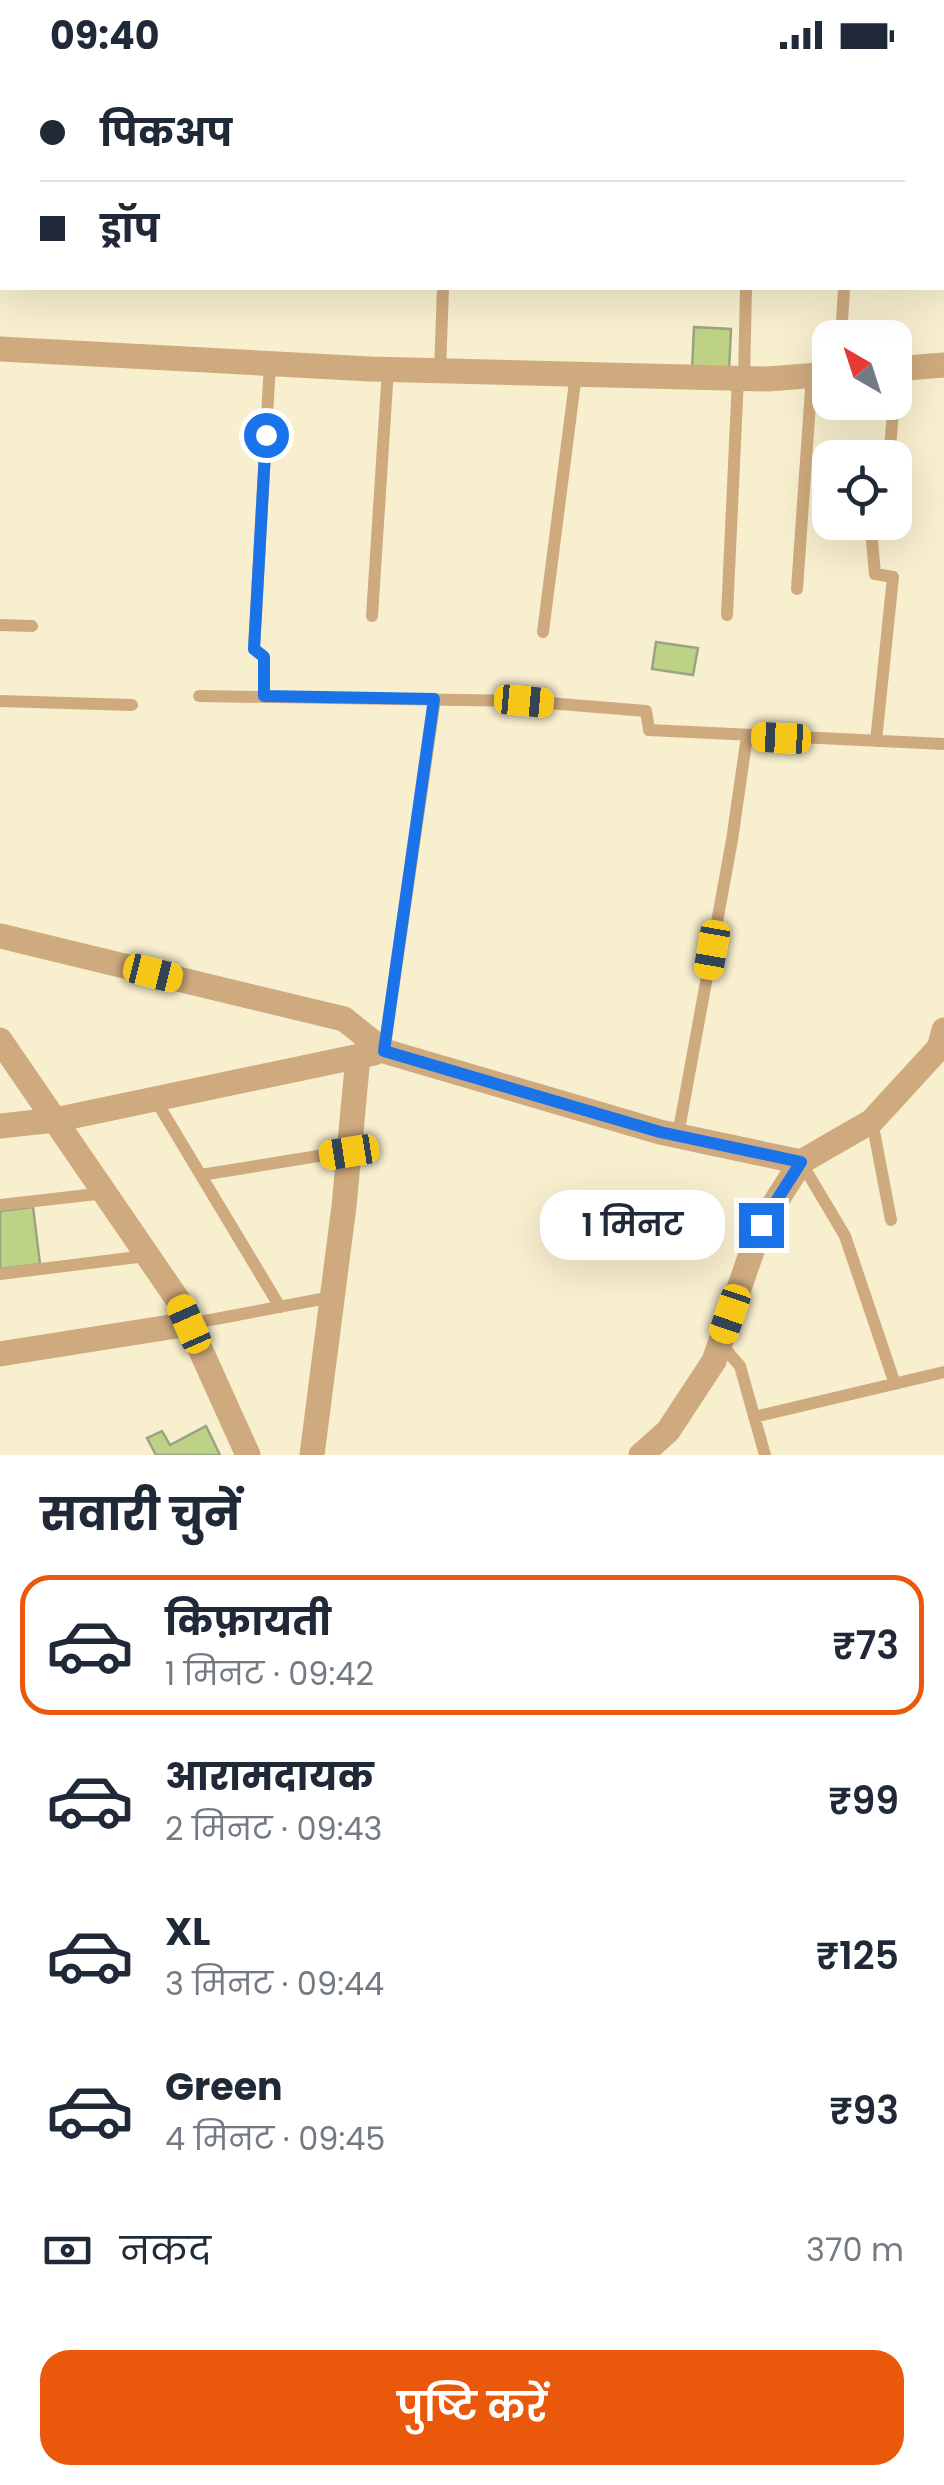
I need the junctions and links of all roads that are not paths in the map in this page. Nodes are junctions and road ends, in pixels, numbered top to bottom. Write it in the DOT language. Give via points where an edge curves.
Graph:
graph roads {
  1 [pos="443,290"];
  2 [pos="746,290"];
  3 [pos="844,290"];
  4 [pos="842,320"];
  5 [pos="0,349"];
  6 [pos="270,363"];
  7 [pos="944,365"];
  8 [pos="388,369"];
  9 [pos="440,369"];
  10 [pos="912,372"];
  11 [pos="576,374"];
  12 [pos="812,375"];
  13 [pos="741,378"];
  14 [pos="816,420"];
  15 [pos="872,540"];
  16 [pos="797,589"];
  17 [pos="727,615"];
  18 [pos="372,616"];
  19 [pos="0,625"];
  20 [pos="32,626"];
  21 [pos="543,632"];
  22 [pos="199,696"];
  23 [pos="264,696"];
  24 [pos="434,699"];
  25 [pos="0,701"];
  26 [pos="132,705"];
  27 [pos="747,736"];
  28 [pos="876,742"];
  29 [pos="944,744"];
  30 [pos="0,936"];
  31 [pos="0,1040"];
  32 [pos="942,1044"];
  33 [pos="384,1051"];
  34 [pos="358,1057"];
  35 [pos="155,1099"];
  36 [pos="55,1120"];
  37 [pos="872,1121"];
  38 [pos="0,1126"];
  39 [pos="678,1135"];
  40 [pos="349,1152"];
  41 [pos="801,1162"];
  42 [pos="201,1175"];
  43 [pos="105,1193"];
  44 [pos="0,1206"];
  45 [pos="891,1220"];
  46 [pos="148,1256"];
  47 [pos="0,1274"];
  48 [pos="332,1297"];
  49 [pos="280,1307"];
  50 [pos="189,1324"];
  51 [pos="720,1343"];
  52 [pos="0,1354"];
  53 [pos="944,1372"];
  54 [pos="895,1384"];
  55 [pos="754,1417"];
  56 [pos="248,1455"];
  57 [pos="312,1455"];
  58 [pos="641,1455"];
  59 [pos="765,1455"];
  1 -- 9 [label="lane"];
  2 -- 13 [label="lane"];
  3 -- 4 [label="lane"];
  5 -- 6 [label="street"];
  6 -- 8 [label="street"];
  6 -- 23 [label="lane" via="254,649 264,657"];
  7 -- 10 [label="street"];
  8 -- 9 [label="street"];
  8 -- 18 [label="lane"];
  9 -- 11 [label="street"];
  11 -- 13 [label="street"];
  11 -- 21 [label="lane"];
  12 -- 13 [label="street"];
  13 -- 17 [label="lane"];
  14 -- 16 [label="lane"];
  15 -- 28 [label="lane" via="875,574 893,576"];
  19 -- 20 [label="lane"];
  22 -- 23 [label="lane"];
  23 -- 24 [label="lane"];
  24 -- 27 [label="lane" via="646,711 649,730"];
  24 -- 33 [label="lane"];
  25 -- 26 [label="lane"];
  27 -- 28 [label="lane"];
  27 -- 39 [label="lane"];
  28 -- 29 [label="lane"];
  30 -- 33 [label="street" via="344,1019"];
  31 -- 36 [label="street"];
  32 -- 37 [label="street"];
  33 -- 34 [label="street"];
  33 -- 39 [label="street"];
  34 -- 35 [label="street"];
  34 -- 40 [label="street"];
  35 -- 36 [label="street"];
  35 -- 42 [label="lane"];
  36 -- 38 [label="street"];
  36 -- 43 [label="street"];
  37 -- 41 [label="street"];
  37 -- 45 [label="lane"];
  39 -- 41 [label="street"];
  40 -- 42 [label="lane"];
  40 -- 48 [label="street"];
  41 -- 51 [label="street" via="761,1225"];
  41 -- 54 [label="lane" via="845,1236"];
  42 -- 49 [label="lane"];
  43 -- 44 [label="lane"];
  43 -- 46 [label="street"];
  46 -- 47 [label="lane"];
  46 -- 50 [label="street"];
  48 -- 49 [label="lane"];
  48 -- 57 [label="street"];
  49 -- 50 [label="lane"];
  50 -- 52 [label="street"];
  50 -- 56 [label="street"];
  51 -- 55 [label="lane" via="740,1366"];
  51 -- 58 [label="street" via="668,1430"];
  53 -- 54 [label="lane"];
  54 -- 55 [label="lane"];
  55 -- 59 [label="lane"];
}
